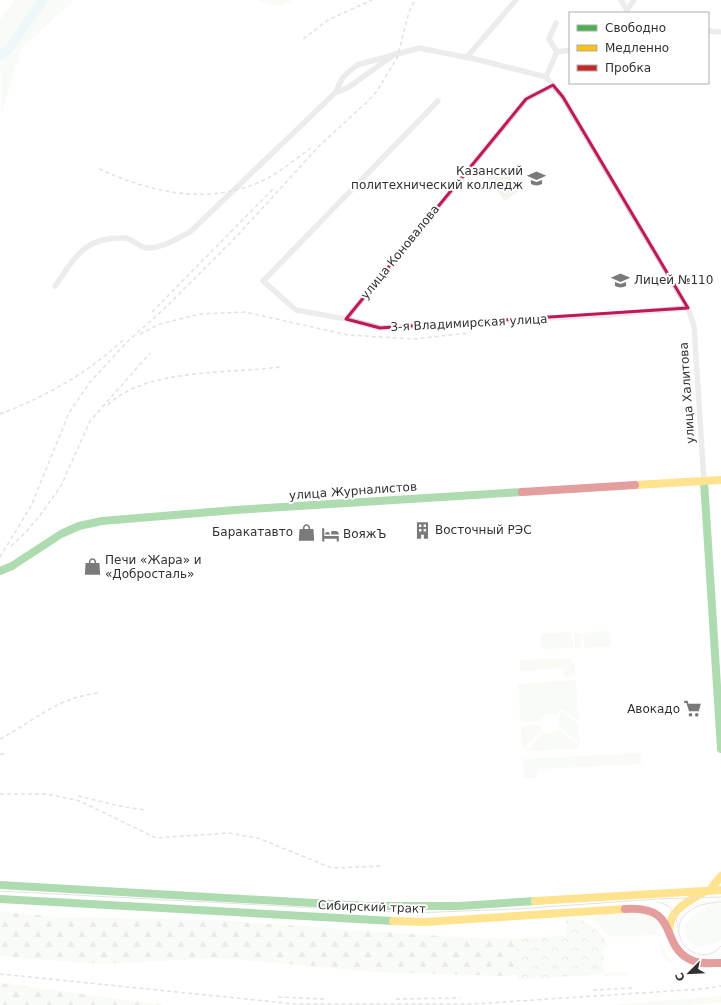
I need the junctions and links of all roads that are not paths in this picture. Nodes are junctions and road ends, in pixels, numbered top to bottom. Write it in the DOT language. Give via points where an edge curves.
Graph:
graph roads {
  1 [pos="516,0"];
  2 [pos="621,0"];
  3 [pos="634,0"];
  4 [pos="627,11"];
  5 [pos="556,23"];
  6 [pos="709,31"];
  7 [pos="721,32"];
  8 [pos="569,50"];
  9 [pos="557,52"];
  10 [pos="395,54"];
  11 [pos="467,57"];
  12 [pos="546,77"];
  13 [pos="553,85"];
  14 [pos="335,93"];
  15 [pos="438,101"];
  16 [pos="55,286"];
  17 [pos="688,308"];
  18 [pos="346,318"];
  19 [pos="721,480"];
  20 [pos="704,481"];
  21 [pos="0,571"];
  22 [pos="721,749"];
  23 [pos="721,876"];
  24 [pos="0,885"];
  25 [pos="721,890"];
  26 [pos="708,891"];
  27 [pos="0,899"];
  28 [pos="669,934"];
  29 [pos="720,963"];
  1 -- 11 [label="street"];
  2 -- 4 [label="street"];
  3 -- 4 [label="street"];
  5 -- 9 [label="street" via="549,39"];
  6 -- 7 [label="street"];
  8 -- 9 [label="street"];
  9 -- 12 [label="street"];
  10 -- 11 [label="street" via="419,48"];
  10 -- 14 [label="street" via="349,87"];
  10 -- 14 [label="street" via="357,65 343,77"];
  11 -- 12 [label="street"];
  12 -- 13 [label="street, улица Халитова"];
  13 -- 17 [label="street, улица Халитова" via="563,97"];
  13 -- 18 [label="street, улица Коновалова" via="526,99"];
  14 -- 16 [label="street" via="190,232 170,242 146,248 125,238 96,241 81,250"];
  15 -- 18 [label="street, 3-я Владимирская улица" via="263,281 296,310"];
  17 -- 18 [label="street, 3-я Владимирская улица" via="380,328"];
  17 -- 20 [label="street, улица Халитова" via="694,326"];
  19 -- 20 [label="main road, улица Журналистов"];
  20 -- 21 [label="main road, улица Журналистов" via="235,510 102,521 79,526 61,534"];
  20 -- 22 [label="main road, улица Халитова"];
  23 -- 26 [label="main road"];
  24 -- 26 [label="main road, Сибирский тракт" via="374,906 459,906"];
  25 -- 26 [label="main road, Сибирский тракт"];
  26 -- 28 [label="main road" via="686,902 674,912"];
  27 -- 28 [label="main road, Сибирский тракт" via="425,922 637,908 655,912 661,917"];
  28 -- 29 [label="main road, Сибирский тракт" via="675,946 686,958 696,962"];
}
